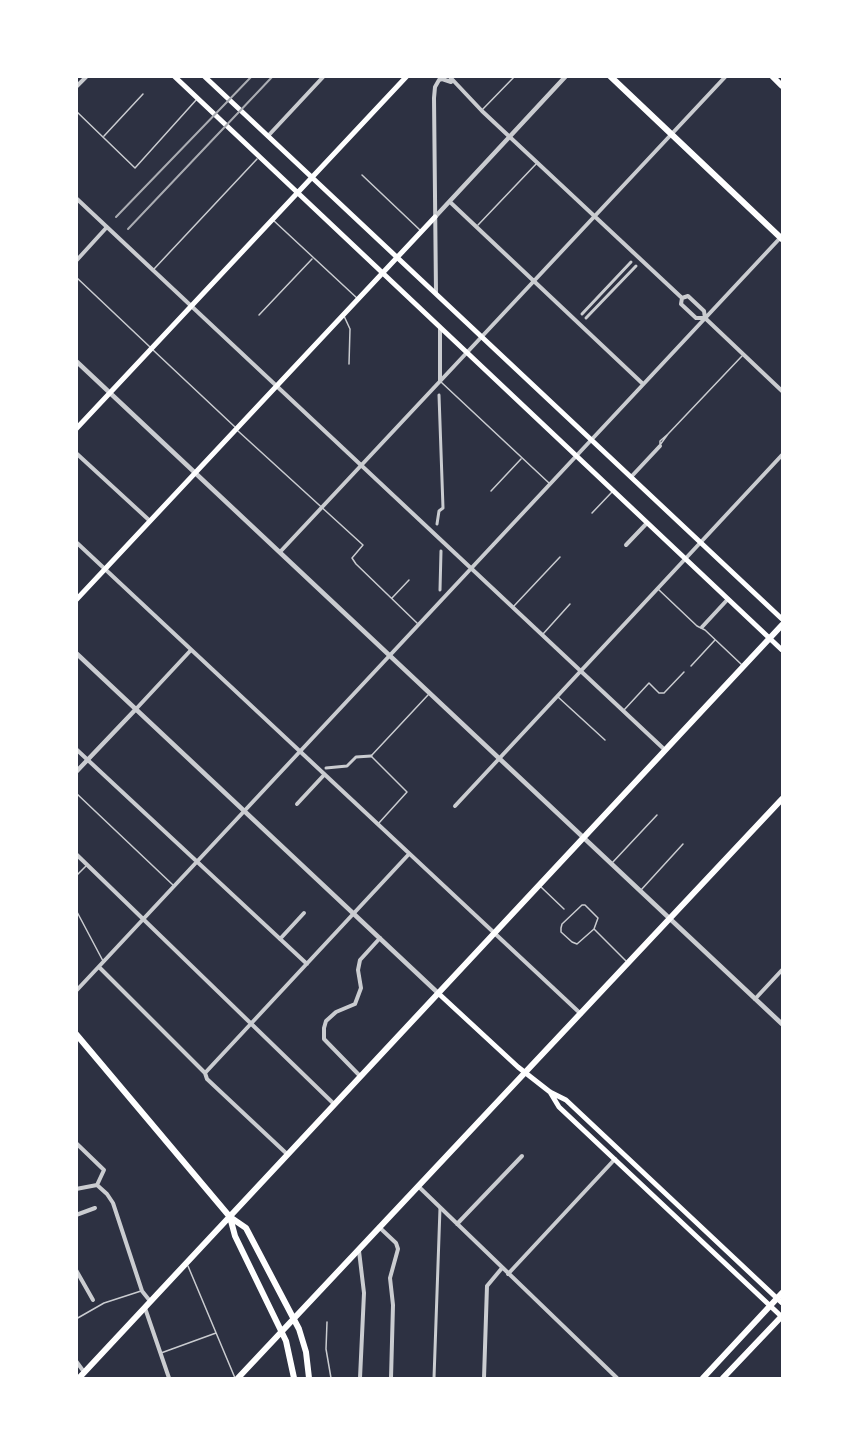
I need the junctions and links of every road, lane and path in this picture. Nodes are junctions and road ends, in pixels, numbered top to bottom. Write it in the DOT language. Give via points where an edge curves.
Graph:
graph roads {
  1 [pos="87,76"];
  2 [pos="174,76"];
  3 [pos="204,76"];
  4 [pos="324,76"];
  5 [pos="407,76"];
  6 [pos="449,76"];
  7 [pos="507,76"];
  8 [pos="515,76"];
  9 [pos="566,76"];
  10 [pos="610,76"];
  11 [pos="726,76"];
  12 [pos="772,76"];
  13 [pos="511,80"];
  14 [pos="453,83"];
  15 [pos="783,86"];
  16 [pos="76,87"];
  17 [pos="143,94"];
  18 [pos="197,99"];
  19 [pos="76,111"];
  20 [pos="482,111"];
  21 [pos="672,134"];
  22 [pos="268,136"];
  23 [pos="103,137"];
  24 [pos="510,137"];
  25 [pos="259,157"];
  26 [pos="537,163"];
  27 [pos="362,175"];
  28 [pos="312,177"];
  29 [pos="297,193"];
  30 [pos="76,198"];
  31 [pos="450,202"];
  32 [pos="595,216"];
  33 [pos="435,217"];
  34 [pos="273,219"];
  35 [pos="108,227"];
  36 [pos="477,227"];
  37 [pos="422,231"];
  38 [pos="782,237"];
  39 [pos="397,257"];
  40 [pos="314,258"];
  41 [pos="76,261"];
  42 [pos="631,262"];
  43 [pos="636,266"];
  44 [pos="153,270"];
  45 [pos="382,273"];
  46 [pos="76,277"];
  47 [pos="535,280"];
  48 [pos="436,293"];
  49 [pos="682,298"];
  50 [pos="358,299"];
  51 [pos="191,306"];
  52 [pos="582,314"];
  53 [pos="259,315"];
  54 [pos="343,315"];
  55 [pos="586,318"];
  56 [pos="705,318"];
  57 [pos="440,328"];
  58 [pos="483,337"];
  59 [pos="152,349"];
  60 [pos="467,354"];
  61 [pos="743,354"];
  62 [pos="76,361"];
  63 [pos="349,364"];
  64 [pos="440,381"];
  65 [pos="643,384"];
  66 [pos="277,386"];
  67 [pos="783,392"];
  68 [pos="110,393"];
  69 [pos="438,395"];
  70 [pos="236,428"];
  71 [pos="76,429"];
  72 [pos="591,440"];
  73 [pos="660,446"];
  74 [pos="76,453"];
  75 [pos="783,455"];
  76 [pos="576,456"];
  77 [pos="522,458"];
  78 [pos="361,466"];
  79 [pos="196,473"];
  80 [pos="631,477"];
  81 [pos="550,484"];
  82 [pos="491,491"];
  83 [pos="613,491"];
  84 [pos="322,508"];
  85 [pos="592,513"];
  86 [pos="150,521"];
  87 [pos="647,523"];
  88 [pos="437,524"];
  89 [pos="76,542"];
  90 [pos="701,543"];
  91 [pos="626,545"];
  92 [pos="441,551"];
  93 [pos="280,552"];
  94 [pos="560,557"];
  95 [pos="686,559"];
  96 [pos="105,569"];
  97 [pos="471,569"];
  98 [pos="409,580"];
  99 [pos="657,589"];
  100 [pos="440,590"];
  101 [pos="77,597"];
  102 [pos="392,598"];
  103 [pos="728,599"];
  104 [pos="570,604"];
  105 [pos="513,608"];
  106 [pos="783,620"];
  107 [pos="419,624"];
  108 [pos="783,625"];
  109 [pos="702,627"];
  110 [pos="542,635"];
  111 [pos="770,638"];
  112 [pos="716,639"];
  113 [pos="191,650"];
  114 [pos="783,650"];
  115 [pos="76,653"];
  116 [pos="390,655"];
  117 [pos="691,666"];
  118 [pos="743,667"];
  119 [pos="581,671"];
  120 [pos="684,672"];
  121 [pos="430,693"];
  122 [pos="557,697"];
  123 [pos="136,709"];
  124 [pos="623,710"];
  125 [pos="605,740"];
  126 [pos="76,749"];
  127 [pos="665,750"];
  128 [pos="300,752"];
  129 [pos="371,756"];
  130 [pos="500,758"];
  131 [pos="88,760"];
  132 [pos="326,768"];
  133 [pos="76,772"];
  134 [pos="324,775"];
  135 [pos="76,793"];
  136 [pos="783,799"];
  137 [pos="297,804"];
  138 [pos="455,806"];
  139 [pos="244,811"];
  140 [pos="657,815"];
  141 [pos="378,825"];
  142 [pos="584,837"];
  143 [pos="683,844"];
  144 [pos="76,854"];
  145 [pos="409,854"];
  146 [pos="197,861"];
  147 [pos="611,863"];
  148 [pos="87,865"];
  149 [pos="76,876"];
  150 [pos="539,885"];
  151 [pos="174,886"];
  152 [pos="641,891"];
  153 [pos="564,909"];
  154 [pos="76,910"];
  155 [pos="304,913"];
  156 [pos="354,914"];
  157 [pos="144,918"];
  158 [pos="671,919"];
  159 [pos="594,929"];
  160 [pos="494,934"];
  161 [pos="380,938"];
  162 [pos="280,939"];
  163 [pos="104,962"];
  164 [pos="307,964"];
  165 [pos="629,964"];
  166 [pos="99,967"];
  167 [pos="783,970"];
  168 [pos="76,991"];
  169 [pos="438,993"];
  170 [pos="755,999"];
  171 [pos="581,1015"];
  172 [pos="251,1023"];
  173 [pos="783,1024"];
  174 [pos="76,1034"];
  175 [pos="205,1072"];
  176 [pos="526,1073"];
  177 [pos="361,1077"];
  178 [pos="550,1092"];
  179 [pos="335,1104"];
  180 [pos="606,1137"];
  181 [pos="76,1143"];
  182 [pos="599,1145"];
  183 [pos="288,1155"];
  184 [pos="522,1156"];
  185 [pos="615,1159"];
  186 [pos="97,1185"];
  187 [pos="418,1186"];
  188 [pos="76,1189"];
  189 [pos="95,1208"];
  190 [pos="440,1208"];
  191 [pos="76,1215"];
  192 [pos="230,1217"];
  193 [pos="457,1224"];
  194 [pos="379,1227"];
  195 [pos="359,1249"];
  196 [pos="187,1263"];
  197 [pos="502,1268"];
  198 [pos="76,1270"];
  199 [pos="508,1274"];
  200 [pos="142,1290"];
  201 [pos="781,1298"];
  202 [pos="93,1300"];
  203 [pos="151,1302"];
  204 [pos="771,1306"];
  205 [pos="145,1308"];
  206 [pos="782,1316"];
  207 [pos="76,1319"];
  208 [pos="293,1319"];
  209 [pos="327,1322"];
  210 [pos="282,1331"];
  211 [pos="217,1333"];
  212 [pos="160,1353"];
  213 [pos="76,1361"];
  214 [pos="85,1372"];
  215 [pos="79,1378"];
  216 [pos="169,1378"];
  217 [pos="237,1378"];
  218 [pos="294,1378"];
  219 [pos="309,1378"];
  220 [pos="331,1378"];
  221 [pos="360,1378"];
  222 [pos="391,1378"];
  223 [pos="434,1378"];
  224 [pos="484,1378"];
  225 [pos="617,1378"];
  226 [pos="703,1378"];
  227 [pos="723,1378"];
  1 -- 16 [label="street"];
  2 -- 18 [label="main road"];
  3 -- 22 [label="main road"];
  4 -- 22 [label="street"];
  5 -- 28 [label="main road"];
  6 -- 14 [label="street"];
  7 -- 13 [label="lane"];
  8 -- 13 [label="lane"];
  9 -- 24 [label="street"];
  10 -- 21 [label="main road"];
  11 -- 21 [label="street"];
  12 -- 15 [label="main road"];
  13 -- 20 [label="lane"];
  14 -- 20 [label="street"];
  14 -- 33 [label="street" via="442,79 435,87"];
  17 -- 23 [label="lane"];
  18 -- 23 [label="lane" via="135,168"];
  18 -- 25 [label="main road"];
  19 -- 23 [label="lane"];
  20 -- 24 [label="street"];
  21 -- 32 [label="street"];
  21 -- 38 [label="main road"];
  22 -- 28 [label="main road"];
  24 -- 26 [label="street"];
  24 -- 31 [label="street"];
  25 -- 29 [label="main road"];
  25 -- 44 [label="lane"];
  26 -- 32 [label="street"];
  26 -- 36 [label="lane"];
  27 -- 37 [label="lane"];
  28 -- 29 [label="main road"];
  28 -- 39 [label="main road"];
  29 -- 34 [label="main road"];
  29 -- 45 [label="main road"];
  30 -- 35 [label="street"];
  31 -- 33 [label="street"];
  31 -- 36 [label="street"];
  32 -- 47 [label="street"];
  32 -- 49 [label="street"];
  33 -- 37 [label="main road"];
  33 -- 48 [label="street"];
  34 -- 40 [label="lane"];
  34 -- 51 [label="main road"];
  35 -- 41 [label="street"];
  35 -- 44 [label="street"];
  36 -- 47 [label="street"];
  37 -- 39 [label="main road"];
  38 -- 56 [label="street"];
  39 -- 45 [label="main road"];
  39 -- 48 [label="main road"];
  40 -- 50 [label="lane"];
  40 -- 53 [label="lane"];
  42 -- 52 [label="street"];
  43 -- 55 [label="street"];
  44 -- 51 [label="street"];
  45 -- 50 [label="main road"];
  45 -- 57 [label="main road"];
  46 -- 59 [label="lane"];
  47 -- 58 [label="street"];
  47 -- 65 [label="street"];
  48 -- 58 [label="main road"];
  49 -- 56 [label="street" via="688,296 704,311"];
  49 -- 56 [label="street" via="681,304 696,318"];
  50 -- 54 [label="main road"];
  51 -- 59 [label="main road"];
  51 -- 66 [label="street"];
  54 -- 63 [label="lane" via="350,329"];
  54 -- 66 [label="main road"];
  56 -- 61 [label="street"];
  56 -- 65 [label="street"];
  57 -- 60 [label="main road"];
  57 -- 64 [label="street"];
  58 -- 60 [label="street"];
  58 -- 72 [label="main road"];
  59 -- 68 [label="main road"];
  59 -- 70 [label="lane"];
  60 -- 64 [label="street"];
  60 -- 76 [label="main road"];
  61 -- 67 [label="street"];
  61 -- 73 [label="lane" via="660,441"];
  62 -- 68 [label="street"];
  64 -- 77 [label="lane"];
  64 -- 78 [label="street"];
  65 -- 72 [label="street"];
  66 -- 70 [label="main road"];
  66 -- 78 [label="street"];
  68 -- 71 [label="main road"];
  68 -- 79 [label="street"];
  69 -- 88 [label="street" via="443,508"];
  70 -- 79 [label="main road"];
  70 -- 84 [label="lane"];
  72 -- 76 [label="street"];
  72 -- 80 [label="main road"];
  73 -- 80 [label="street"];
  74 -- 86 [label="street"];
  75 -- 90 [label="street"];
  76 -- 81 [label="street"];
  76 -- 83 [label="main road"];
  77 -- 81 [label="lane"];
  77 -- 82 [label="lane"];
  78 -- 84 [label="street"];
  78 -- 97 [label="street"];
  79 -- 86 [label="main road"];
  79 -- 93 [label="street"];
  80 -- 90 [label="main road"];
  81 -- 97 [label="street"];
  83 -- 85 [label="lane"];
  83 -- 87 [label="main road"];
  84 -- 93 [label="street"];
  84 -- 102 [label="lane" via="363,545 352,558"];
  86 -- 96 [label="main road"];
  87 -- 91 [label="street"];
  87 -- 95 [label="main road"];
  89 -- 96 [label="street"];
  90 -- 95 [label="street"];
  90 -- 106 [label="main road"];
  92 -- 100 [label="street"];
  93 -- 116 [label="street"];
  94 -- 105 [label="lane"];
  95 -- 99 [label="street"];
  95 -- 103 [label="main road"];
  96 -- 101 [label="main road"];
  96 -- 113 [label="street"];
  97 -- 105 [label="street"];
  97 -- 107 [label="street"];
  98 -- 102 [label="lane"];
  99 -- 109 [label="lane"];
  99 -- 119 [label="street"];
  102 -- 107 [label="lane"];
  103 -- 109 [label="street"];
  103 -- 111 [label="main road"];
  104 -- 110 [label="lane"];
  105 -- 110 [label="street"];
  107 -- 116 [label="street"];
  108 -- 111 [label="main road"];
  109 -- 112 [label="lane"];
  110 -- 119 [label="street"];
  111 -- 114 [label="main road"];
  111 -- 118 [label="main road"];
  112 -- 117 [label="lane"];
  112 -- 118 [label="lane"];
  113 -- 123 [label="street"];
  113 -- 128 [label="street"];
  115 -- 123 [label="street"];
  116 -- 121 [label="street"];
  116 -- 128 [label="street"];
  118 -- 127 [label="main road"];
  119 -- 122 [label="street"];
  119 -- 124 [label="street"];
  120 -- 124 [label="lane" via="664,693 649,683"];
  121 -- 129 [label="lane"];
  121 -- 130 [label="street"];
  122 -- 125 [label="lane"];
  122 -- 130 [label="street"];
  123 -- 131 [label="street"];
  123 -- 139 [label="street"];
  124 -- 127 [label="street"];
  126 -- 131 [label="street"];
  127 -- 142 [label="main road"];
  128 -- 134 [label="street"];
  128 -- 139 [label="street"];
  129 -- 132 [label="street" via="356,757 347,766"];
  129 -- 141 [label="lane" via="407,792"];
  130 -- 138 [label="street"];
  130 -- 142 [label="street"];
  131 -- 133 [label="street"];
  131 -- 146 [label="street"];
  134 -- 137 [label="street"];
  134 -- 141 [label="street"];
  135 -- 151 [label="lane"];
  136 -- 158 [label="main road"];
  139 -- 146 [label="street"];
  139 -- 156 [label="street"];
  140 -- 147 [label="lane"];
  141 -- 145 [label="street"];
  142 -- 147 [label="street"];
  142 -- 150 [label="main road"];
  143 -- 152 [label="lane"];
  144 -- 148 [label="street"];
  145 -- 156 [label="street"];
  145 -- 160 [label="street"];
  146 -- 151 [label="street"];
  146 -- 162 [label="street"];
  147 -- 152 [label="street"];
  148 -- 149 [label="lane"];
  148 -- 157 [label="street"];
  150 -- 153 [label="lane"];
  150 -- 160 [label="main road"];
  151 -- 157 [label="street"];
  152 -- 158 [label="street"];
  154 -- 163 [label="lane"];
  155 -- 162 [label="street"];
  156 -- 161 [label="street"];
  156 -- 164 [label="street"];
  157 -- 163 [label="street"];
  157 -- 172 [label="street"];
  158 -- 165 [label="main road"];
  158 -- 170 [label="street"];
  159 -- 159 [label="lane" via="598,918 582,905 562,924 561,932 577,944"];
  159 -- 165 [label="lane"];
  160 -- 169 [label="main road"];
  160 -- 171 [label="street"];
  161 -- 169 [label="street"];
  161 -- 177 [label="street" via="360,960 361,988 356,1002 331,1016 323,1033 330,1047"];
  162 -- 164 [label="street"];
  163 -- 166 [label="street"];
  164 -- 172 [label="street"];
  165 -- 171 [label="main road"];
  166 -- 168 [label="street"];
  166 -- 175 [label="street"];
  167 -- 170 [label="street"];
  169 -- 176 [label="main road"];
  169 -- 177 [label="main road"];
  170 -- 173 [label="street"];
  171 -- 176 [label="main road"];
  172 -- 175 [label="street"];
  172 -- 179 [label="street"];
  174 -- 192 [label="main road"];
  175 -- 183 [label="street" via="207,1079"];
  176 -- 178 [label="main road"];
  176 -- 187 [label="main road"];
  177 -- 179 [label="main road"];
  178 -- 180 [label="main road" via="566,1100"];
  178 -- 182 [label="main road" via="559,1107"];
  179 -- 183 [label="main road"];
  180 -- 182 [label="main road"];
  180 -- 201 [label="main road"];
  181 -- 186 [label="street" via="104,1170"];
  182 -- 185 [label="main road"];
  183 -- 192 [label="main road"];
  184 -- 193 [label="street"];
  185 -- 199 [label="street"];
  185 -- 204 [label="main road"];
  186 -- 188 [label="street"];
  186 -- 200 [label="street" via="113,1203"];
  187 -- 190 [label="street"];
  187 -- 194 [label="main road"];
  189 -- 191 [label="street"];
  190 -- 193 [label="street"];
  190 -- 223 [label="street"];
  192 -- 196 [label="main road"];
  192 -- 208 [label="main road" via="246,1228"];
  192 -- 210 [label="main road" via="235,1236"];
  193 -- 197 [label="street"];
  194 -- 195 [label="main road"];
  194 -- 222 [label="street" via="398,1249 390,1278"];
  195 -- 208 [label="main road"];
  195 -- 221 [label="street" via="364,1293"];
  196 -- 203 [label="main road"];
  196 -- 211 [label="lane"];
  197 -- 199 [label="street"];
  197 -- 224 [label="street" via="487,1286"];
  198 -- 202 [label="street"];
  199 -- 225 [label="street"];
  200 -- 203 [label="street"];
  200 -- 207 [label="lane" via="104,1303"];
  201 -- 204 [label="main road"];
  203 -- 205 [label="main road"];
  204 -- 206 [label="main road"];
  204 -- 226 [label="main road"];
  205 -- 212 [label="street"];
  205 -- 214 [label="main road"];
  206 -- 227 [label="main road"];
  208 -- 210 [label="main road"];
  208 -- 219 [label="main road" via="304,1342"];
  209 -- 220 [label="lane"];
  210 -- 217 [label="main road"];
  210 -- 218 [label="main road"];
  211 -- 212 [label="lane"];
  211 -- 217 [label="lane"];
  212 -- 216 [label="street"];
  213 -- 214 [label="street"];
  214 -- 215 [label="main road"];
}
